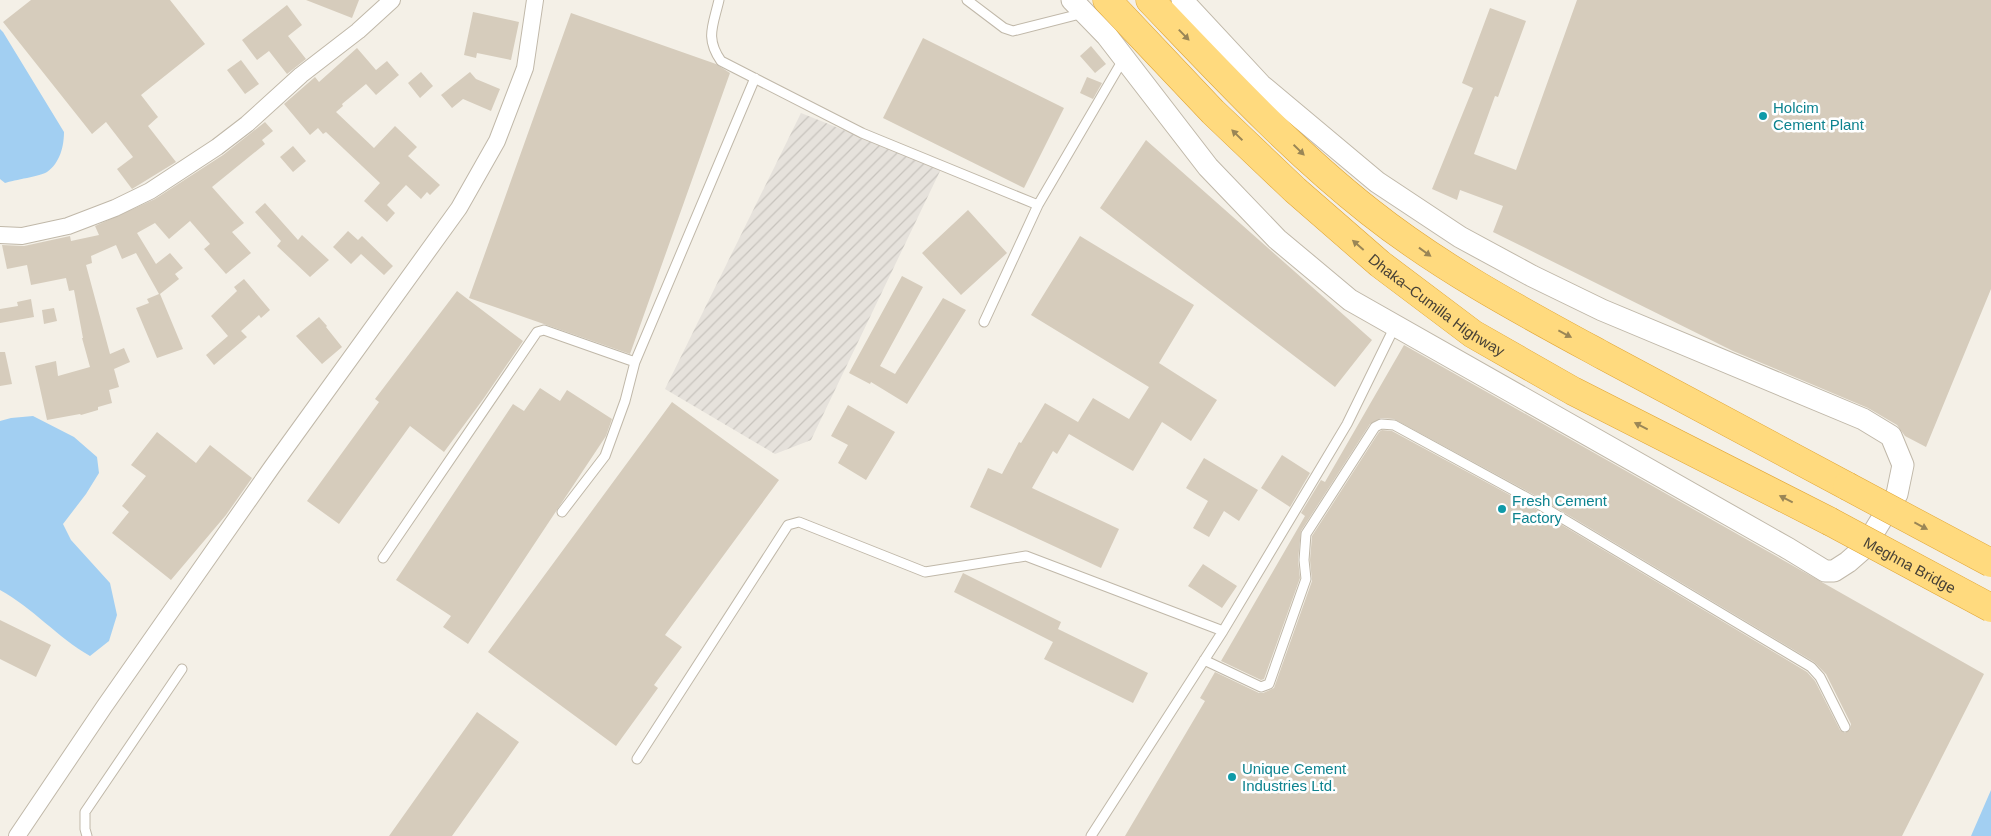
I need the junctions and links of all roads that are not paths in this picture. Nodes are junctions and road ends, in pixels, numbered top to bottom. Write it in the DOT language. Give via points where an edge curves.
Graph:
graph roads {
  1 [pos="392,0"];
  2 [pos="535,0"];
  3 [pos="718,0"];
  4 [pos="967,0"];
  5 [pos="1150,0"];
  6 [pos="1182,0"];
  7 [pos="1088,4"];
  8 [pos="1124,58"];
  9 [pos="754,78"];
  10 [pos="1038,205"];
  11 [pos="0,235"];
  12 [pos="984,322"];
  13 [pos="1395,326"];
  14 [pos="634,362"];
  15 [pos="562,512"];
  16 [pos="1829,522"];
  17 [pos="383,558"];
  18 [pos="1991,563"];
  19 [pos="1991,608"];
  20 [pos="1223,631"];
  21 [pos="1204,660"];
  22 [pos="182,669"];
  23 [pos="1845,727"];
  24 [pos="637,759"];
  25 [pos="18,836"];
  26 [pos="87,836"];
  27 [pos="1091,836"];
  1 -- 11 [label="street" via="247,124 150,191 68,226 22,236"];
  2 -- 25 [label="street" via="525,68 497,141 460,208 272,467"];
  3 -- 9 [label="lane" via="710,39 713,49 721,61"];
  4 -- 7 [label="lane" via="1004,28 1013,31"];
  5 -- 18 [label="highway, one-way, bridge" via="1318,168 1438,261 1501,300"];
  6 -- 13 [label="street" via="1261,85 1378,182 1460,237 1602,310 1863,419 1891,436 1903,465 1897,494 1864,548 1834,571 1825,571"];
  7 -- 8 [label="street"];
  16 -- 7 [label="highway, Dhaka–Cumilla Highway, one-way" via="1573,391 1473,334 1380,264"];
  8 -- 10 [label="lane"];
  8 -- 13 [label="street" via="1208,167 1277,239 1350,300"];
  9 -- 10 [label="lane" via="862,133"];
  9 -- 14 [label="lane"];
  10 -- 12 [label="lane"];
  13 -- 20 [label="lane" via="1346,424"];
  14 -- 15 [label="lane" via="626,401 605,456"];
  14 -- 17 [label="lane" via="544,330 537,332"];
  16 -- 19 [label="highway, Meghna Bridge, bridge"];
  20 -- 21 [label="lane"];
  20 -- 24 [label="lane" via="1026,556 925,572 799,522 788,525"];
  21 -- 23 [label="lane" via="1262,687 1269,684 1306,579 1306,534 1374,427 1394,425 1535,502 1811,667 1820,677"];
  21 -- 27 [label="lane"];
  22 -- 26 [label="lane" via="85,812"];
}
